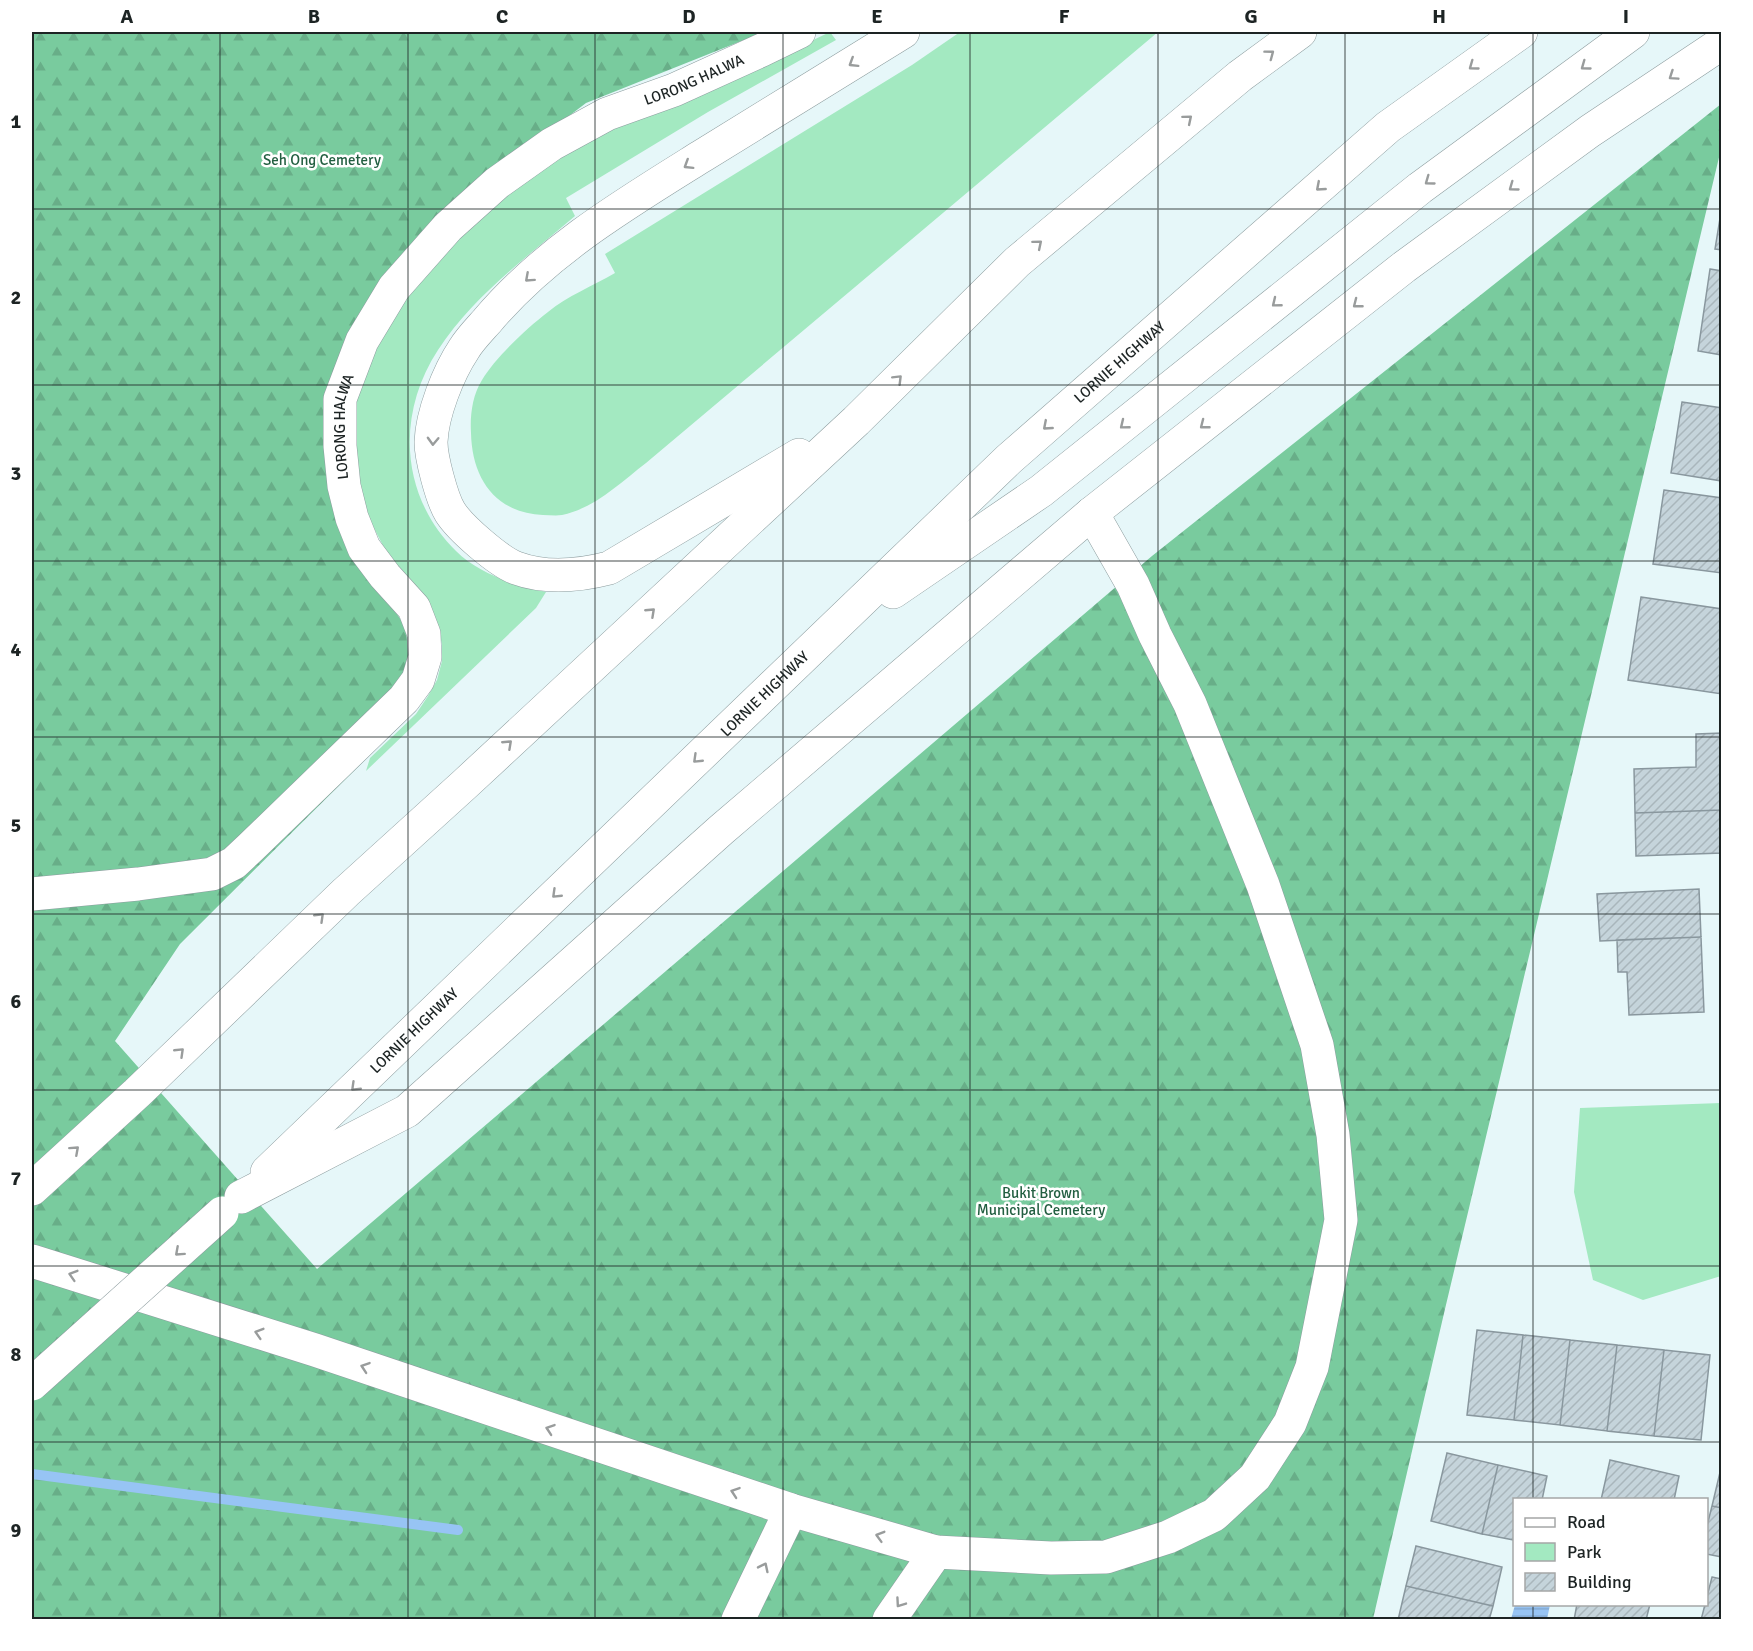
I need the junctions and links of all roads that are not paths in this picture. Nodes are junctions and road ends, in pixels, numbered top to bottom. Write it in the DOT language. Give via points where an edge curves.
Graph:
graph roads {
  1 [pos="799,32"];
  2 [pos="903,32"];
  3 [pos="1300,32"];
  4 [pos="1521,32"];
  5 [pos="1633,32"];
  6 [pos="1722,43"];
  7 [pos="856,421"];
  8 [pos="1092,513"];
  9 [pos="815,646"];
  10 [pos="32,894"];
  11 [pos="32,1189"];
  12 [pos="232,1205"];
  13 [pos="32,1262"];
  14 [pos="32,1384"];
  15 [pos="791,1510"];
  16 [pos="936,1552"];
  17 [pos="738,1620"];
  18 [pos="889,1620"];
  1 -- 10 [label="main road, LORONG HALWA" via="674,90 607,114 552,144 497,183 448,227 394,288 362,341 340,399 344,486 364,548 414,608 424,634 425,657 418,680 405,699 234,862 212,874"];
  2 -- 7 [label="main road, one-way" via="602,218 550,259 506,298 464,349 438,403 431,443 436,473 450,512 476,540 514,567 569,576 609,568"];
  7 -- 3 [label="main road, one-way" via="1017,262 1240,76"];
  4 -- 9 [label="main road, LORNIE HIGHWAY, one-way" via="1379,135 1009,459"];
  5 -- 9 [label="main road, one-way" via="1420,188 1041,491"];
  6 -- 8 [label="main road, one-way" via="1590,131 1404,267"];
  11 -- 7 [label="main road, one-way" via="346,892"];
  8 -- 12 [label="main road" via="721,830 406,1111"];
  8 -- 16 [label="main road" via="1133,585 1190,704 1263,885 1317,1045 1333,1135 1341,1220 1312,1367 1290,1423 1255,1477 1214,1515 1168,1537 1106,1557"];
  9 -- 12 [label="main road, LORNIE HIGHWAY, one-way"];
  12 -- 14 [label="main road, LORNIE HIGHWAY, one-way, bridge"];
  15 -- 13 [label="main road, one-way" via="315,1350"];
  16 -- 15 [label="main road, one-way"];
  17 -- 15 [label="main road, one-way"];
  16 -- 18 [label="main road, one-way"];
}
